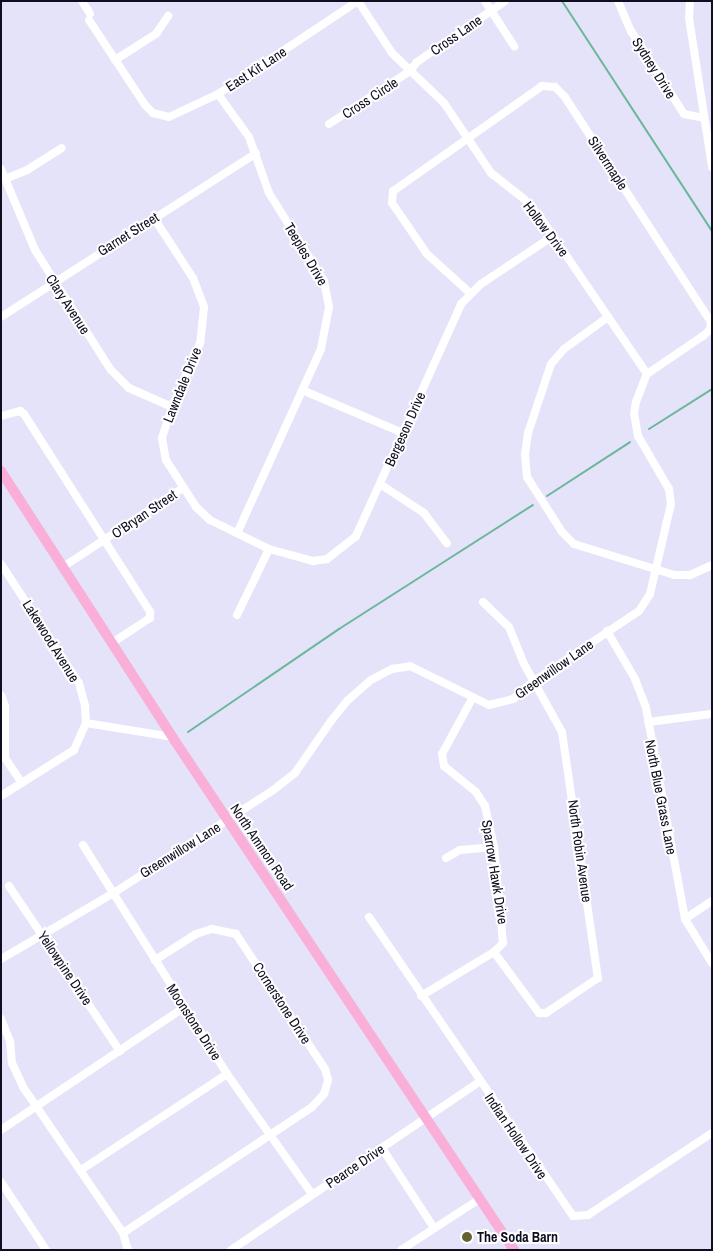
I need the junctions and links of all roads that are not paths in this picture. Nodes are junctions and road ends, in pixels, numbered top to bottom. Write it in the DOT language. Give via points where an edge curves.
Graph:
graph roads {
  1 [pos="82,1"];
  2 [pos="358,1"];
  3 [pos="485,1"];
  4 [pos="504,1"];
  5 [pos="618,1"];
  6 [pos="690,1"];
  7 [pos="491,10"];
  8 [pos="168,16"];
  9 [pos="514,46"];
  10 [pos="116,60"];
  11 [pos="410,71"];
  12 [pos="218,94"];
  13 [pos="704,118"];
  14 [pos="329,124"];
  15 [pos="468,138"];
  16 [pos="62,148"];
  17 [pos="256,153"];
  18 [pos="712,166"];
  19 [pos="1,169"];
  20 [pos="5,180"];
  21 [pos="154,218"];
  22 [pos="553,236"];
  23 [pos="54,282"];
  24 [pos="470,293"];
  25 [pos="1,317"];
  26 [pos="608,317"];
  27 [pos="647,374"];
  28 [pos="302,390"];
  29 [pos="172,407"];
  30 [pos="1,416"];
  31 [pos="403,433"];
  32 [pos="1,471"];
  33 [pos="380,484"];
  34 [pos="183,488"];
  35 [pos="236,533"];
  36 [pos="105,540"];
  37 [pos="446,543"];
  38 [pos="270,549"];
  39 [pos="1,564"];
  40 [pos="712,565"];
  41 [pos="63,567"];
  42 [pos="656,570"];
  43 [pos="483,602"];
  44 [pos="237,615"];
  45 [pos="607,632"];
  46 [pos="112,643"];
  47 [pos="534,681"];
  48 [pos="1,695"];
  49 [pos="472,699"];
  50 [pos="712,714"];
  51 [pos="648,722"];
  52 [pos="86,723"];
  53 [pos="172,737"];
  54 [pos="22,783"];
  55 [pos="1,796"];
  56 [pos="228,820"];
  57 [pos="84,845"];
  58 [pos="494,847"];
  59 [pos="446,858"];
  60 [pos="10,886"];
  61 [pos="112,894"];
  62 [pos="712,901"];
  63 [pos="369,917"];
  64 [pos="685,919"];
  65 [pos="42,934"];
  66 [pos="494,952"];
  67 [pos="1,959"];
  68 [pos="155,960"];
  69 [pos="712,963"];
  70 [pos="422,996"];
  71 [pos="185,1007"];
  72 [pos="1,1019"];
  73 [pos="120,1051"];
  74 [pos="227,1074"];
  75 [pos="479,1082"];
  76 [pos="38,1106"];
  77 [pos="427,1117"];
  78 [pos="1,1130"];
  79 [pos="712,1132"];
  80 [pos="270,1136"];
  81 [pos="382,1148"];
  82 [pos="81,1170"];
  83 [pos="1,1182"];
  84 [pos="312,1194"];
  85 [pos="481,1198"];
  86 [pos="434,1228"];
  87 [pos="123,1233"];
  88 [pos="506,1235"];
  89 [pos="46,1250"];
  90 [pos="128,1250"];
  91 [pos="231,1250"];
  92 [pos="402,1250"];
  93 [pos="514,1250"];
  94 [pos="519,1250"];
  1 -- 10 [label="street"];
  2 -- 11 [label="street, Hollow Drive" via="392,53"];
  2 -- 12 [label="street, East Kit Lane"];
  3 -- 7 [label="street"];
  4 -- 7 [label="street, Cross Lane"];
  5 -- 13 [label="street, Sydney Drive" via="631,31 678,106 684,114"];
  6 -- 13 [label="street" via="689,18"];
  7 -- 9 [label="street"];
  7 -- 11 [label="street, Cross Lane" via="417,62"];
  8 -- 10 [label="street" via="156,34"];
  10 -- 12 [label="street, East Kit Lane" via="149,110 169,117"];
  11 -- 14 [label="street, Cross Circle"];
  11 -- 15 [label="street, Hollow Drive" via="434,90"];
  12 -- 17 [label="street, Teeples Drive" via="249,137"];
  13 -- 18 [label="street"];
  15 -- 22 [label="street, Hollow Drive" via="491,173 532,207"];
  15 -- 24 [label="street, Silvermaple" via="399,184 391,196 392,203 427,254"];
  15 -- 27 [label="street, Silvermaple" via="542,86 549,84 560,90 711,322 710,330"];
  16 -- 20 [label="street"];
  17 -- 21 [label="street, Garnet Street"];
  17 -- 28 [label="street, Teeples Drive" via="269,193 328,292 329,308 323,342"];
  19 -- 20 [label="street, Clary Avenue"];
  20 -- 23 [label="street, Clary Avenue" via="35,250"];
  21 -- 23 [label="street, Garnet Street"];
  21 -- 29 [label="street, Lawndale Drive" via="193,278 204,307 200,342"];
  22 -- 24 [label="street, Bergeson Drive"];
  22 -- 26 [label="street, Hollow Drive"];
  23 -- 25 [label="street, Garnet Street"];
  23 -- 29 [label="street, Clary Avenue" via="118,379 129,388"];
  24 -- 31 [label="street, Bergeson Drive" via="461,304"];
  26 -- 27 [label="street, Hollow Drive"];
  26 -- 42 [label="street" via="564,349 551,364 528,433 525,454 527,477 562,532 574,544"];
  27 -- 42 [label="street, Greenwillow Lane" via="636,402 636,427 644,448 670,489 671,504"];
  28 -- 31 [label="street"];
  28 -- 35 [label="street, Teeples Drive"];
  29 -- 34 [label="street, Lawndale Drive" via="162,448"];
  30 -- 36 [label="street" via="20,411 24,414"];
  31 -- 33 [label="street, Bergeson Drive"];
  32 -- 41 [label="main road, North Ammon Road"];
  33 -- 37 [label="street" via="417,507"];
  33 -- 38 [label="street, Bergeson Drive" via="356,536 327,559 300,560"];
  34 -- 35 [label="street, Lawndale Drive" via="210,520"];
  34 -- 36 [label="street, O'Bryan Street"];
  35 -- 38 [label="street, Bergeson Drive"];
  36 -- 41 [label="street, O'Bryan Street"];
  36 -- 46 [label="street, O'Bryan Street" via="150,612 150,618"];
  38 -- 44 [label="street"];
  39 -- 52 [label="street, Lakewood Avenue" via="79,683"];
  40 -- 42 [label="street" via="690,575"];
  41 -- 46 [label="main road, North Ammon Road"];
  42 -- 45 [label="street, Greenwillow Lane" via="650,594 639,611"];
  43 -- 47 [label="street, North Robin Avenue" via="509,627"];
  45 -- 47 [label="street, Greenwillow Lane"];
  45 -- 51 [label="street, North Blue Grass Lane" via="635,678"];
  46 -- 53 [label="main road, North Ammon Road"];
  47 -- 49 [label="street, Greenwillow Lane" via="513,699 489,705"];
  47 -- 66 [label="street, North Robin Avenue" via="562,732 598,978 546,1013 539,1013"];
  48 -- 54 [label="street" via="5,706 5,758"];
  49 -- 56 [label="street, Greenwillow Lane" via="410,666 392,669 371,680 348,700 295,773"];
  49 -- 58 [label="street, Sparrow Hawk Drive" via="442,754 444,766 476,792 484,806"];
  50 -- 51 [label="street"];
  51 -- 64 [label="street, North Blue Grass Lane"];
  52 -- 53 [label="street"];
  52 -- 54 [label="street" via="74,750"];
  53 -- 56 [label="main road, North Ammon Road"];
  54 -- 55 [label="street"];
  56 -- 61 [label="street, Greenwillow Lane"];
  56 -- 77 [label="main road, North Ammon Road"];
  57 -- 61 [label="street, Moonstone Drive"];
  58 -- 59 [label="street" via="460,850"];
  58 -- 66 [label="street, Sparrow Hawk Drive" via="504,930 503,943"];
  60 -- 65 [label="street, Yellowpine Drive"];
  61 -- 65 [label="street, Greenwillow Lane"];
  61 -- 68 [label="street, Moonstone Drive"];
  62 -- 64 [label="street"];
  63 -- 70 [label="street, Indian Hollow Drive"];
  64 -- 69 [label="street, North Blue Grass Lane"];
  65 -- 67 [label="street, Greenwillow Lane"];
  65 -- 73 [label="street, Yellowpine Drive"];
  66 -- 70 [label="street"];
  68 -- 71 [label="street, Moonstone Drive"];
  68 -- 80 [label="street, Cornerstone Drive" via="196,934 212,929 236,934 315,1053 328,1080 324,1094 312,1107"];
  70 -- 75 [label="street, Indian Hollow Drive"];
  71 -- 73 [label="street"];
  71 -- 74 [label="street, Moonstone Drive"];
  72 -- 76 [label="street" via="10,1041 12,1063"];
  73 -- 76 [label="street"];
  74 -- 80 [label="street, Moonstone Drive"];
  74 -- 82 [label="street"];
  75 -- 77 [label="street, Pearce Drive"];
  75 -- 79 [label="street, Indian Hollow Drive" via="573,1216 588,1215"];
  76 -- 78 [label="street"];
  76 -- 82 [label="street"];
  77 -- 81 [label="street, Pearce Drive"];
  77 -- 85 [label="main road, North Ammon Road"];
  80 -- 84 [label="street, Moonstone Drive"];
  80 -- 87 [label="street, Cornerstone Drive"];
  81 -- 84 [label="street, Pearce Drive"];
  81 -- 86 [label="street"];
  82 -- 87 [label="street"];
  83 -- 89 [label="street"];
  84 -- 91 [label="street, Pearce Drive"];
  85 -- 86 [label="street"];
  85 -- 88 [label="main road, North Ammon Road"];
  86 -- 92 [label="street"];
  87 -- 90 [label="street"];
  88 -- 93 [label="main road, North Ammon Road"];
  88 -- 94 [label="main road, North Ammon Road"];
}
